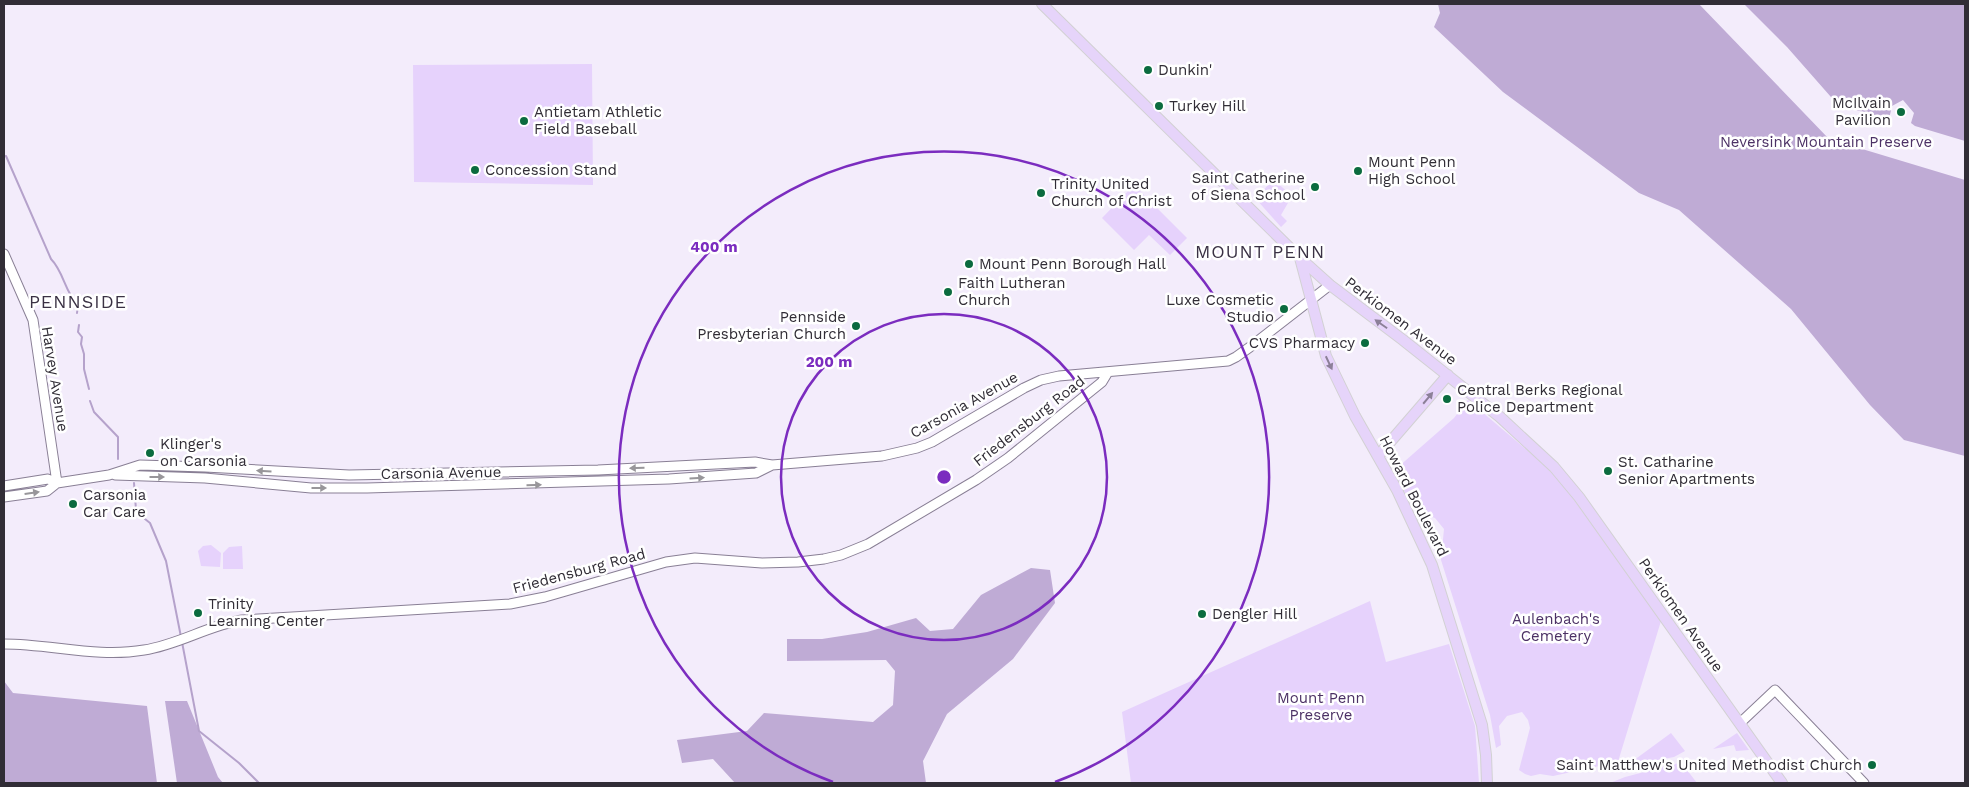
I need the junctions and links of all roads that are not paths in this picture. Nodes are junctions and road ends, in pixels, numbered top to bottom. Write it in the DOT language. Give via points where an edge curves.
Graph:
graph roads {
  1 [pos="1042,4"];
  2 [pos="4,254"];
  3 [pos="1300,258"];
  4 [pos="1330,285"];
  5 [pos="1311,300"];
  6 [pos="1108,372"];
  7 [pos="1448,375"];
  8 [pos="1378,456"];
  9 [pos="772,465"];
  10 [pos="109,475"];
  11 [pos="57,483"];
  12 [pos="4,486"];
  13 [pos="4,497"];
  14 [pos="4,644"];
  15 [pos="1740,723"];
  16 [pos="1487,782"];
  17 [pos="1782,783"];
  18 [pos="1864,783"];
  1 -- 3 [label="main road, Perkiomen Avenue"];
  2 -- 11 [label="street, Harvey Avenue" via="33,320"];
  3 -- 4 [label="main road, Perkiomen Avenue"];
  3 -- 5 [label="main road, Howard Boulevard"];
  4 -- 5 [label="street, Carsonia Avenue"];
  7 -- 4 [label="main road, Perkiomen Avenue, one-way"];
  5 -- 6 [label="street, Carsonia Avenue" via="1228,361"];
  5 -- 8 [label="main road, Howard Boulevard, one-way" via="1326,356"];
  6 -- 9 [label="street, Carsonia Avenue" via="1059,376 1032,384 932,442 901,453"];
  6 -- 14 [label="street, Friedensburg Road" via="1102,382 992,469 868,544 833,557 816,561 762,563 695,558 652,565 527,602 242,620 164,646 128,652"];
  8 -- 7 [label="main road, one-way"];
  7 -- 15 [label="main road, Perkiomen Avenue" via="1521,436 1568,483"];
  8 -- 16 [label="main road, Howard Boulevard" via="1416,529 1438,582 1482,725"];
  9 -- 10 [label="street, Carsonia Avenue, one-way" via="755,462 598,470 349,475 140,465"];
  10 -- 9 [label="street, Carsonia Avenue, one-way" via="205,478 311,488 367,488 669,480 756,472"];
  10 -- 11 [label="street, Carsonia Avenue"];
  11 -- 12 [label="street, Carsonia Avenue" via="48,480"];
  13 -- 11 [label="street, Carsonia Avenue, one-way" via="47,491"];
  15 -- 17 [label="main road, Perkiomen Avenue"];
  15 -- 18 [label="street" via="1775,690"];
}
